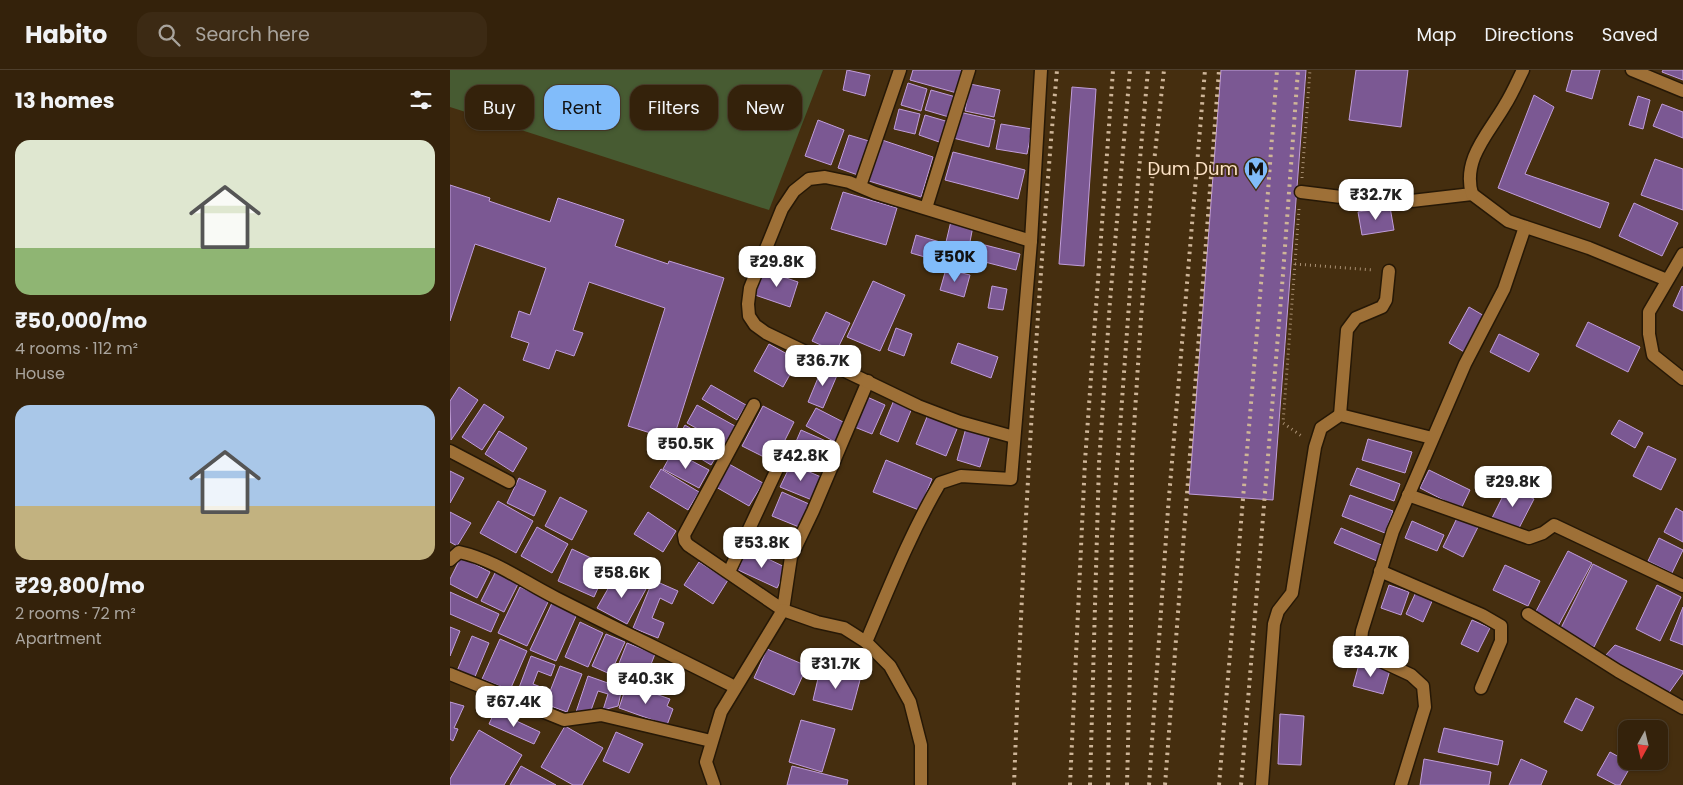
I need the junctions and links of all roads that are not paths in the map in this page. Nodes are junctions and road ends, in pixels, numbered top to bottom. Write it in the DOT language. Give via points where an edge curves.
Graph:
graph roads {
  1 [pos="900,70"];
  2 [pos="969,70"];
  3 [pos="1041,70"];
  4 [pos="1523,70"];
  5 [pos="1632,70"];
  6 [pos="1683,91"];
  7 [pos="860,186"];
  8 [pos="1301,192"];
  9 [pos="1472,194"];
  10 [pos="926,208"];
  11 [pos="1525,227"];
  12 [pos="1031,240"];
  13 [pos="1683,254"];
  14 [pos="1389,271"];
  15 [pos="1667,280"];
  16 [pos="1683,379"];
  17 [pos="868,381"];
  18 [pos="754,405"];
  19 [pos="1340,415"];
  20 [pos="1014,437"];
  21 [pos="1432,438"];
  22 [pos="450,451"];
  23 [pos="785,452"];
  24 [pos="509,482"];
  25 [pos="1408,495"];
  26 [pos="450,560"];
  27 [pos="1380,570"];
  28 [pos="729,572"];
  29 [pos="1683,586"];
  30 [pos="783,610"];
  31 [pos="1528,614"];
  32 [pos="866,642"];
  33 [pos="450,674"];
  34 [pos="735,686"];
  35 [pos="1481,688"];
  36 [pos="1683,708"];
  37 [pos="711,741"];
  38 [pos="714,785"];
  39 [pos="921,785"];
  40 [pos="1262,785"];
  41 [pos="1401,785"];
  1 -- 7 [label="street"];
  2 -- 10 [label="street"];
  3 -- 12 [label="street"];
  4 -- 9 [label="street" via="1474,154 1469,183"];
  5 -- 6 [label="street"];
  7 -- 10 [label="street"];
  7 -- 17 [label="street" via="825,177 809,179 794,191 773,228 750,288 748,304 749,316 766,333"];
  8 -- 9 [label="street" via="1403,202"];
  9 -- 11 [label="street" via="1508,221"];
  10 -- 12 [label="street"];
  11 -- 15 [label="street" via="1589,248"];
  11 -- 21 [label="street" via="1504,289"];
  12 -- 20 [label="street"];
  13 -- 15 [label="street"];
  14 -- 19 [label="street" via="1382,308 1356,318 1347,330"];
  15 -- 16 [label="street" via="1649,312 1649,334 1653,355"];
  17 -- 20 [label="street" via="918,406"];
  17 -- 30 [label="street" via="791,557"];
  18 -- 28 [label="street" via="684,535 688,545"];
  19 -- 21 [label="street"];
  19 -- 40 [label="street" via="1321,428 1315,446 1292,593 1278,610 1274,624"];
  20 -- 32 [label="street" via="1011,479 961,476 940,483 918,522"];
  21 -- 25 [label="street"];
  22 -- 24 [label="street"];
  23 -- 28 [label="street"];
  25 -- 27 [label="street" via="1392,530"];
  25 -- 29 [label="street" via="1528,538 1554,525"];
  26 -- 34 [label="street" via="459,552 494,564"];
  27 -- 35 [label="street" via="1501,626 1501,641"];
  27 -- 41 [label="street" via="1361,641 1366,654 1411,675 1424,686 1425,707"];
  28 -- 30 [label="street"];
  30 -- 32 [label="street" via="844,628"];
  30 -- 34 [label="street"];
  31 -- 36 [label="street" via="1618,672"];
  32 -- 39 [label="street" via="890,666 910,702 920,745"];
  33 -- 37 [label="street" via="564,720 601,715"];
  34 -- 37 [label="street"];
  37 -- 38 [label="street" via="706,762"];
}
